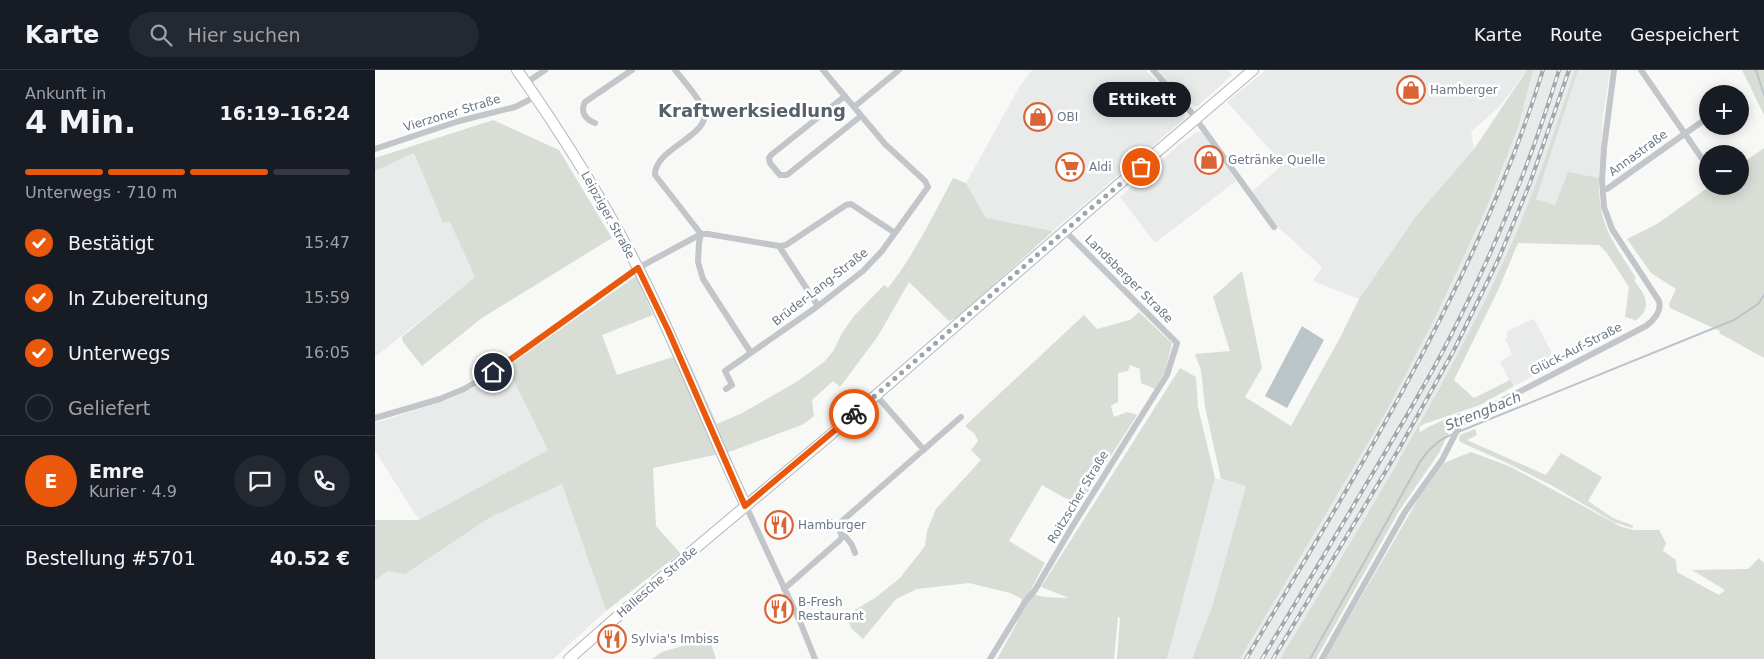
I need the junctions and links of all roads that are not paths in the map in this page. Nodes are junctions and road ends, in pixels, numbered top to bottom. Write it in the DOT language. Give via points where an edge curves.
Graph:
graph roads {
  1 [pos="517,70"];
  2 [pos="545,70"];
  3 [pos="632,70"];
  4 [pos="675,70"];
  5 [pos="823,70"];
  6 [pos="899,70"];
  7 [pos="1153,70"];
  8 [pos="1253,70"];
  9 [pos="1617,70"];
  10 [pos="1641,70"];
  11 [pos="525,83"];
  12 [pos="845,96"];
  13 [pos="535,97"];
  14 [pos="854,107"];
  15 [pos="861,116"];
  16 [pos="1196,119"];
  17 [pos="595,123"];
  18 [pos="1699,123"];
  19 [pos="1685,134"];
  20 [pos="375,149"];
  21 [pos="1699,154"];
  22 [pos="1603,190"];
  23 [pos="1274,227"];
  24 [pos="1065,230"];
  25 [pos="701,234"];
  26 [pos="895,234"];
  27 [pos="779,246"];
  28 [pos="638,268"];
  29 [pos="817,306"];
  30 [pos="1177,343"];
  31 [pos="751,353"];
  32 [pos="726,389"];
  33 [pos="876,395"];
  34 [pos="961,417"];
  35 [pos="375,418"];
  36 [pos="924,450"];
  37 [pos="745,506"];
  38 [pos="828,520"];
  39 [pos="839,528"];
  40 [pos="842,536"];
  41 [pos="855,553"];
  42 [pos="784,589"];
  43 [pos="569,659"];
  44 [pos="815,659"];
  45 [pos="990,659"];
  46 [pos="1322,659"];
  1 -- 11 [label="main road, Leipziger Straße"];
  2 -- 11 [label="street"];
  3 -- 17 [label="street" via="585,102 583,114"];
  4 -- 25 [label="street" via="700,103 705,116 698,129 659,160 655,175"];
  5 -- 12 [label="street"];
  6 -- 14 [label="street"];
  7 -- 16 [label="street"];
  8 -- 16 [label="main road, Hallesche Straße"];
  9 -- 22 [label="street, Glück-Auf-Straße" via="1604,148"];
  10 -- 19 [label="street"];
  11 -- 13 [label="main road, Leipziger Straße"];
  12 -- 14 [label="street"];
  12 -- 15 [label="street" via="771,155 770,163 780,175 787,175"];
  13 -- 20 [label="street, Vierzoner Straße" via="515,107 459,120"];
  13 -- 28 [label="main road, Leipziger Straße" via="590,181"];
  14 -- 15 [label="street"];
  15 -- 26 [label="street, Brüder-Lang-Straße" via="928,187"];
  16 -- 23 [label="street"];
  16 -- 24 [label="main road, Hallesche Straße"];
  18 -- 19 [label="street, Annastraße"];
  19 -- 21 [label="street"];
  19 -- 22 [label="street, Annastraße"];
  22 -- 46 [label="street, Glück-Auf-Straße" via="1604,207 1612,229 1659,301 1657,315 1646,326 1460,425 1442,460 1405,512"];
  24 -- 30 [label="street, Landsberger Straße"];
  24 -- 33 [label="main road, Hallesche Straße"];
  25 -- 27 [label="street"];
  25 -- 28 [label="street"];
  25 -- 31 [label="street" via="698,262 703,279"];
  26 -- 27 [label="street" via="851,204"];
  26 -- 29 [label="street, Brüder-Lang-Straße" via="877,258"];
  27 -- 29 [label="street"];
  28 -- 35 [label="street" via="493,372 440,399"];
  28 -- 37 [label="main road, Leipziger Straße"];
  29 -- 31 [label="street, Brüder-Lang-Straße"];
  30 -- 45 [label="street, Roitzscher Straße" via="1167,375"];
  31 -- 32 [label="street, Brüder-Lang-Straße" via="725,371 732,385"];
  33 -- 36 [label="street"];
  33 -- 37 [label="main road, Hallesche Straße"];
  34 -- 36 [label="street"];
  36 -- 39 [label="street" via="841,522"];
  37 -- 42 [label="street"];
  37 -- 43 [label="main road, Hallesche Straße"];
  38 -- 39 [label="street"];
  39 -- 40 [label="street"];
  40 -- 41 [label="street"];
  40 -- 42 [label="street"];
  42 -- 44 [label="street"];
}
